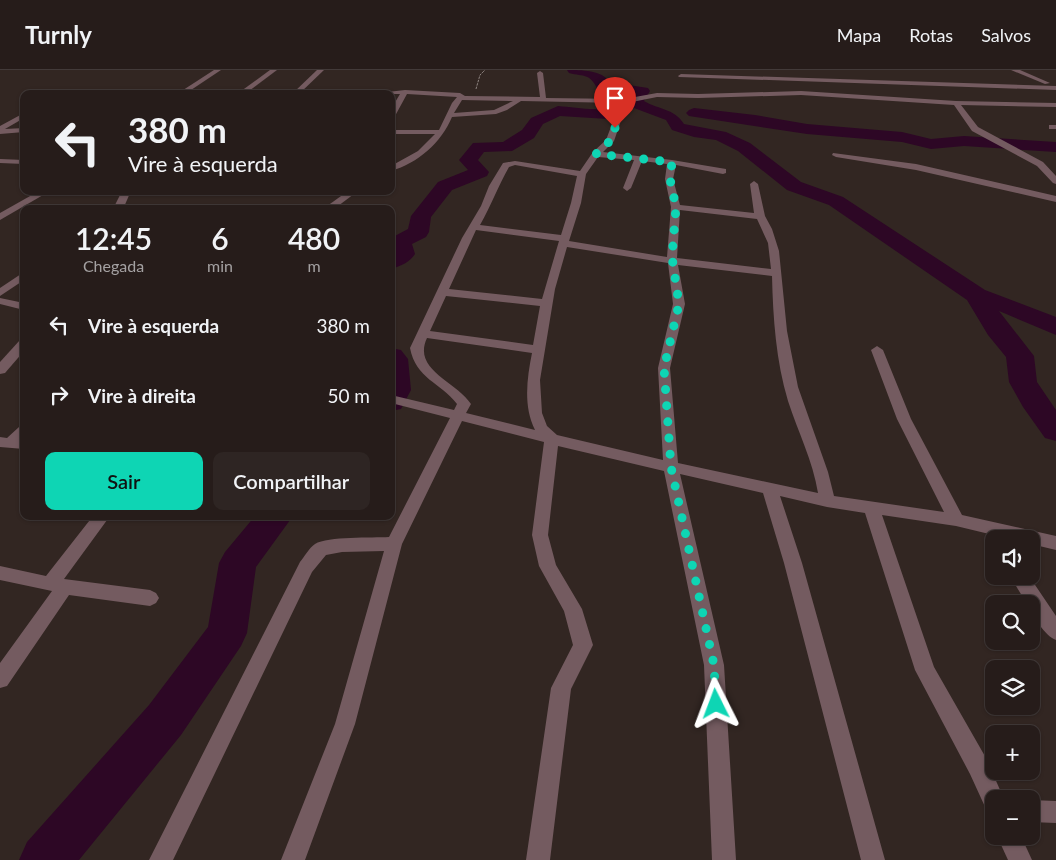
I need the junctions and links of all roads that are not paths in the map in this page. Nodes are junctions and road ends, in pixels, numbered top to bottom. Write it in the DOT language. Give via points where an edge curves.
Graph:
graph roads {
  1 [pos="218,70"];
  2 [pos="274,70"];
  3 [pos="321,70"];
  4 [pos="1014,70"];
  5 [pos="540,73"];
  6 [pos="825,74"];
  7 [pos="681,76"];
  8 [pos="819,81"];
  9 [pos="1056,87"];
  10 [pos="186,90"];
  11 [pos="246,90"];
  12 [pos="299,90"];
  13 [pos="405,92"];
  14 [pos="395,93"];
  15 [pos="800,93"];
  16 [pos="463,98"];
  17 [pos="521,98"];
  18 [pos="543,98"];
  19 [pos="624,101"];
  20 [pos="956,103"];
  21 [pos="1056,105"];
  22 [pos="395,109"];
  23 [pos="449,115"];
  24 [pos="20,118"];
  25 [pos="20,131"];
  26 [pos="395,132"];
  27 [pos="442,132"];
  28 [pos="2,133"];
  29 [pos="596,154"];
  30 [pos="836,155"];
  31 [pos="639,158"];
  32 [pos="0,161"];
  33 [pos="20,162"];
  34 [pos="672,162"];
  35 [pos="395,167"];
  36 [pos="723,171"];
  37 [pos="582,174"];
  38 [pos="1056,181"];
  39 [pos="754,184"];
  40 [pos="627,188"];
  41 [pos="39,195"];
  42 [pos="348,195"];
  43 [pos="1056,199"];
  44 [pos="22,205"];
  45 [pos="333,205"];
  46 [pos="20,206"];
  47 [pos="676,207"];
  48 [pos="760,216"];
  49 [pos="0,218"];
  50 [pos="474,227"];
  51 [pos="564,241"];
  52 [pos="673,261"];
  53 [pos="777,273"];
  54 [pos="20,278"];
  55 [pos="441,292"];
  56 [pos="0,293"];
  57 [pos="0,301"];
  58 [pos="547,303"];
  59 [pos="20,305"];
  60 [pos="423,334"];
  61 [pos="20,348"];
  62 [pos="539,350"];
  63 [pos="876,350"];
  64 [pos="0,370"];
  65 [pos="395,399"];
  66 [pos="457,415"];
  67 [pos="20,434"];
  68 [pos="552,439"];
  69 [pos="11,443"];
  70 [pos="671,467"];
  71 [pos="769,487"];
  72 [pos="827,500"];
  73 [pos="870,506"];
  74 [pos="99,520"];
  75 [pos="956,520"];
  76 [pos="985,532"];
  77 [pos="1040,541"];
  78 [pos="1056,543"];
  79 [pos="394,544"];
  80 [pos="0,573"];
  81 [pos="58,585"];
  82 [pos="1025,585"];
  83 [pos="150,598"];
  84 [pos="1056,632"];
  85 [pos="0,679"];
  86 [pos="989,790"];
  87 [pos="1040,811"];
  88 [pos="1056,812"];
  89 [pos="1013,845"];
  90 [pos="161,860"];
  91 [pos="293,860"];
  92 [pos="538,860"];
  93 [pos="724,860"];
  94 [pos="873,860"];
  95 [pos="1020,860"];
  1 -- 10 [label="street"];
  2 -- 11 [label="street"];
  3 -- 12 [label="street"];
  4 -- 9 [label="street"];
  5 -- 18 [label="street"];
  6 -- 8 [label="street"];
  7 -- 8 [label="street"];
  8 -- 9 [label="street"];
  8 -- 15 [label="street"];
  13 -- 14 [label="street"];
  13 -- 16 [label="street" via="460,94"];
  13 -- 22 [label="street"];
  15 -- 19 [label="street" via="656,95"];
  15 -- 20 [label="street"];
  16 -- 17 [label="street"];
  16 -- 23 [label="street" via="455,103"];
  17 -- 18 [label="street"];
  17 -- 23 [label="street" via="496,113"];
  18 -- 19 [label="street"];
  19 -- 29 [label="street" via="610,141"];
  20 -- 21 [label="street"];
  20 -- 38 [label="street" via="975,129 1040,164"];
  23 -- 27 [label="street"];
  24 -- 28 [label="street"];
  25 -- 28 [label="street"];
  26 -- 27 [label="street"];
  27 -- 35 [label="street" via="421,153"];
  29 -- 31 [label="street"];
  29 -- 37 [label="street"];
  30 -- 43 [label="street" via="916,167"];
  31 -- 34 [label="street"];
  31 -- 40 [label="street"];
  32 -- 33 [label="street"];
  34 -- 36 [label="street"];
  34 -- 47 [label="street" via="670,179"];
  37 -- 50 [label="street" via="506,164"];
  37 -- 51 [label="street"];
  39 -- 48 [label="street"];
  41 -- 44 [label="street"];
  42 -- 45 [label="street"];
  46 -- 49 [label="street"];
  47 -- 48 [label="street"];
  47 -- 52 [label="street"];
  48 -- 53 [label="street" via="767,226"];
  50 -- 51 [label="street"];
  50 -- 55 [label="street"];
  51 -- 52 [label="street"];
  51 -- 58 [label="street"];
  52 -- 53 [label="street"];
  52 -- 70 [label="street" via="679,304 664,368"];
  53 -- 72 [label="street" via="778,316 792,388 825,481"];
  54 -- 56 [label="street"];
  55 -- 58 [label="street"];
  55 -- 60 [label="street"];
  57 -- 59 [label="street"];
  58 -- 62 [label="street"];
  60 -- 62 [label="street"];
  60 -- 66 [label="street" via="416,348 416,358 463,401"];
  61 -- 64 [label="street"];
  62 -- 68 [label="street" via="533,380 536,413 541,428"];
  63 -- 75 [label="street" via="904,419"];
  65 -- 66 [label="street"];
  66 -- 68 [label="street"];
  66 -- 79 [label="street"];
  67 -- 69 [label="street"];
  68 -- 70 [label="street"];
  68 -- 92 [label="street" via="540,535 548,566 573,609 583,645 561,688"];
  70 -- 71 [label="street"];
  70 -- 93 [label="street" via="714,665"];
  71 -- 72 [label="street"];
  71 -- 94 [label="street" via="793,563"];
  72 -- 73 [label="street"];
  73 -- 75 [label="street"];
  73 -- 86 [label="street" via="924,670"];
  74 -- 81 [label="street"];
  75 -- 76 [label="street"];
  77 -- 78 [label="street"];
  79 -- 90 [label="street" via="342,544 321,549 306,567"];
  79 -- 91 [label="street" via="345,724"];
  80 -- 81 [label="street"];
  81 -- 83 [label="street"];
  81 -- 85 [label="street"];
  82 -- 84 [label="street"];
  87 -- 88 [label="street"];
  89 -- 95 [label="street"];
}
